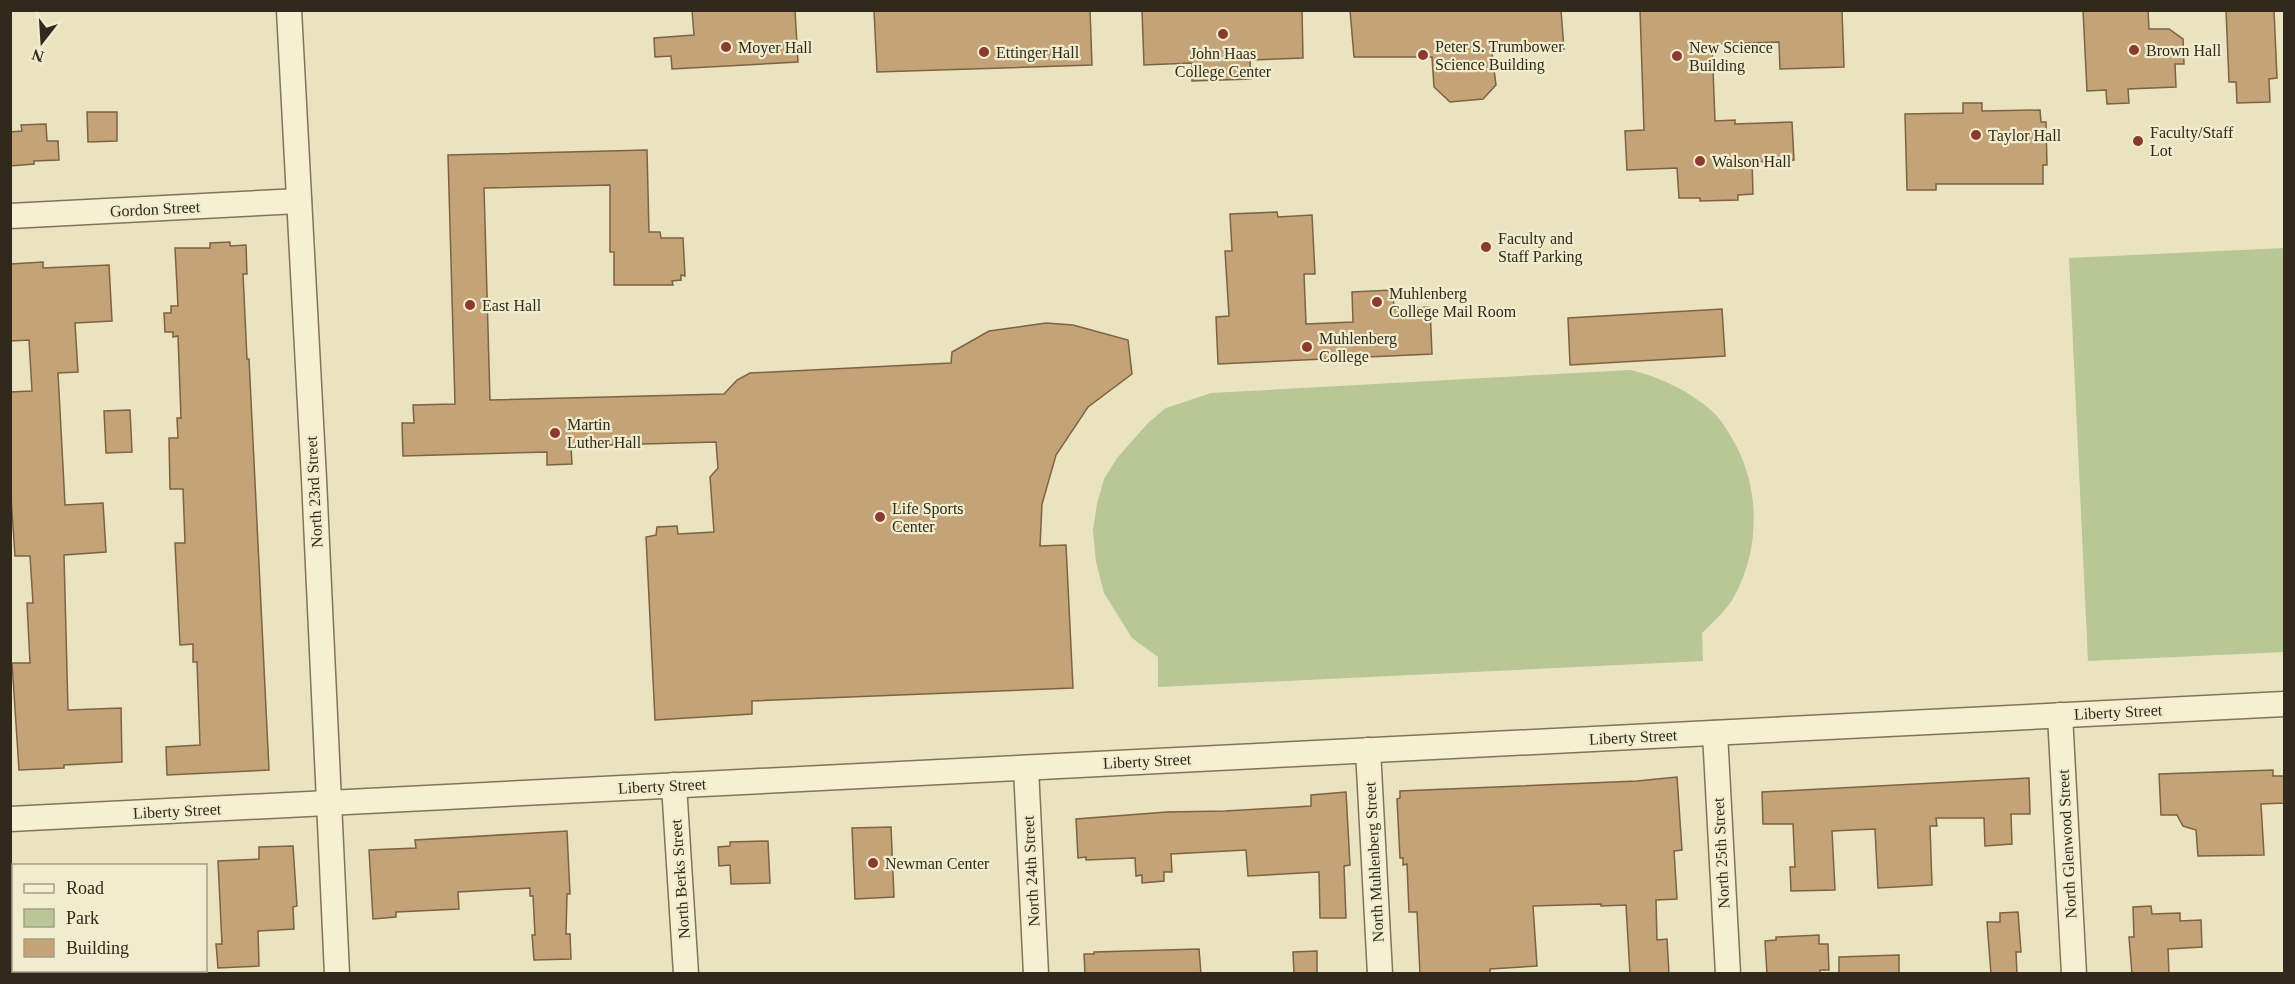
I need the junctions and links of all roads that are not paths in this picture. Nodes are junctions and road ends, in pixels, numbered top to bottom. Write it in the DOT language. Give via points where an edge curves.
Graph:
graph roads {
  1 [pos="289,10"];
  2 [pos="300,201"];
  3 [pos="10,216"];
  4 [pos="2284,704"];
  5 [pos="2060,715"];
  6 [pos="1715,733"];
  7 [pos="1368,750"];
  8 [pos="1026,768"];
  9 [pos="674,785"];
  10 [pos="330,803"];
  11 [pos="10,819"];
  12 [pos="337,974"];
  13 [pos="686,974"];
  14 [pos="1036,974"];
  15 [pos="1380,974"];
  16 [pos="1728,974"];
  17 [pos="2074,974"];
  1 -- 2 [label="street, North 23rd Street"];
  2 -- 3 [label="street, Gordon Street"];
  2 -- 10 [label="street, North 23rd Street"];
  4 -- 5 [label="street, Liberty Street"];
  5 -- 6 [label="street, Liberty Street"];
  5 -- 17 [label="street, North Glenwood Street"];
  6 -- 7 [label="street, Liberty Street"];
  6 -- 16 [label="street, North 25th Street"];
  7 -- 8 [label="street, Liberty Street"];
  7 -- 15 [label="street, North Muhlenberg Street"];
  8 -- 9 [label="street, Liberty Street"];
  8 -- 14 [label="street, North 24th Street"];
  9 -- 10 [label="street, Liberty Street"];
  9 -- 13 [label="street, North Berks Street"];
  10 -- 11 [label="street, Liberty Street"];
  10 -- 12 [label="street, North 23rd Street"];
}
